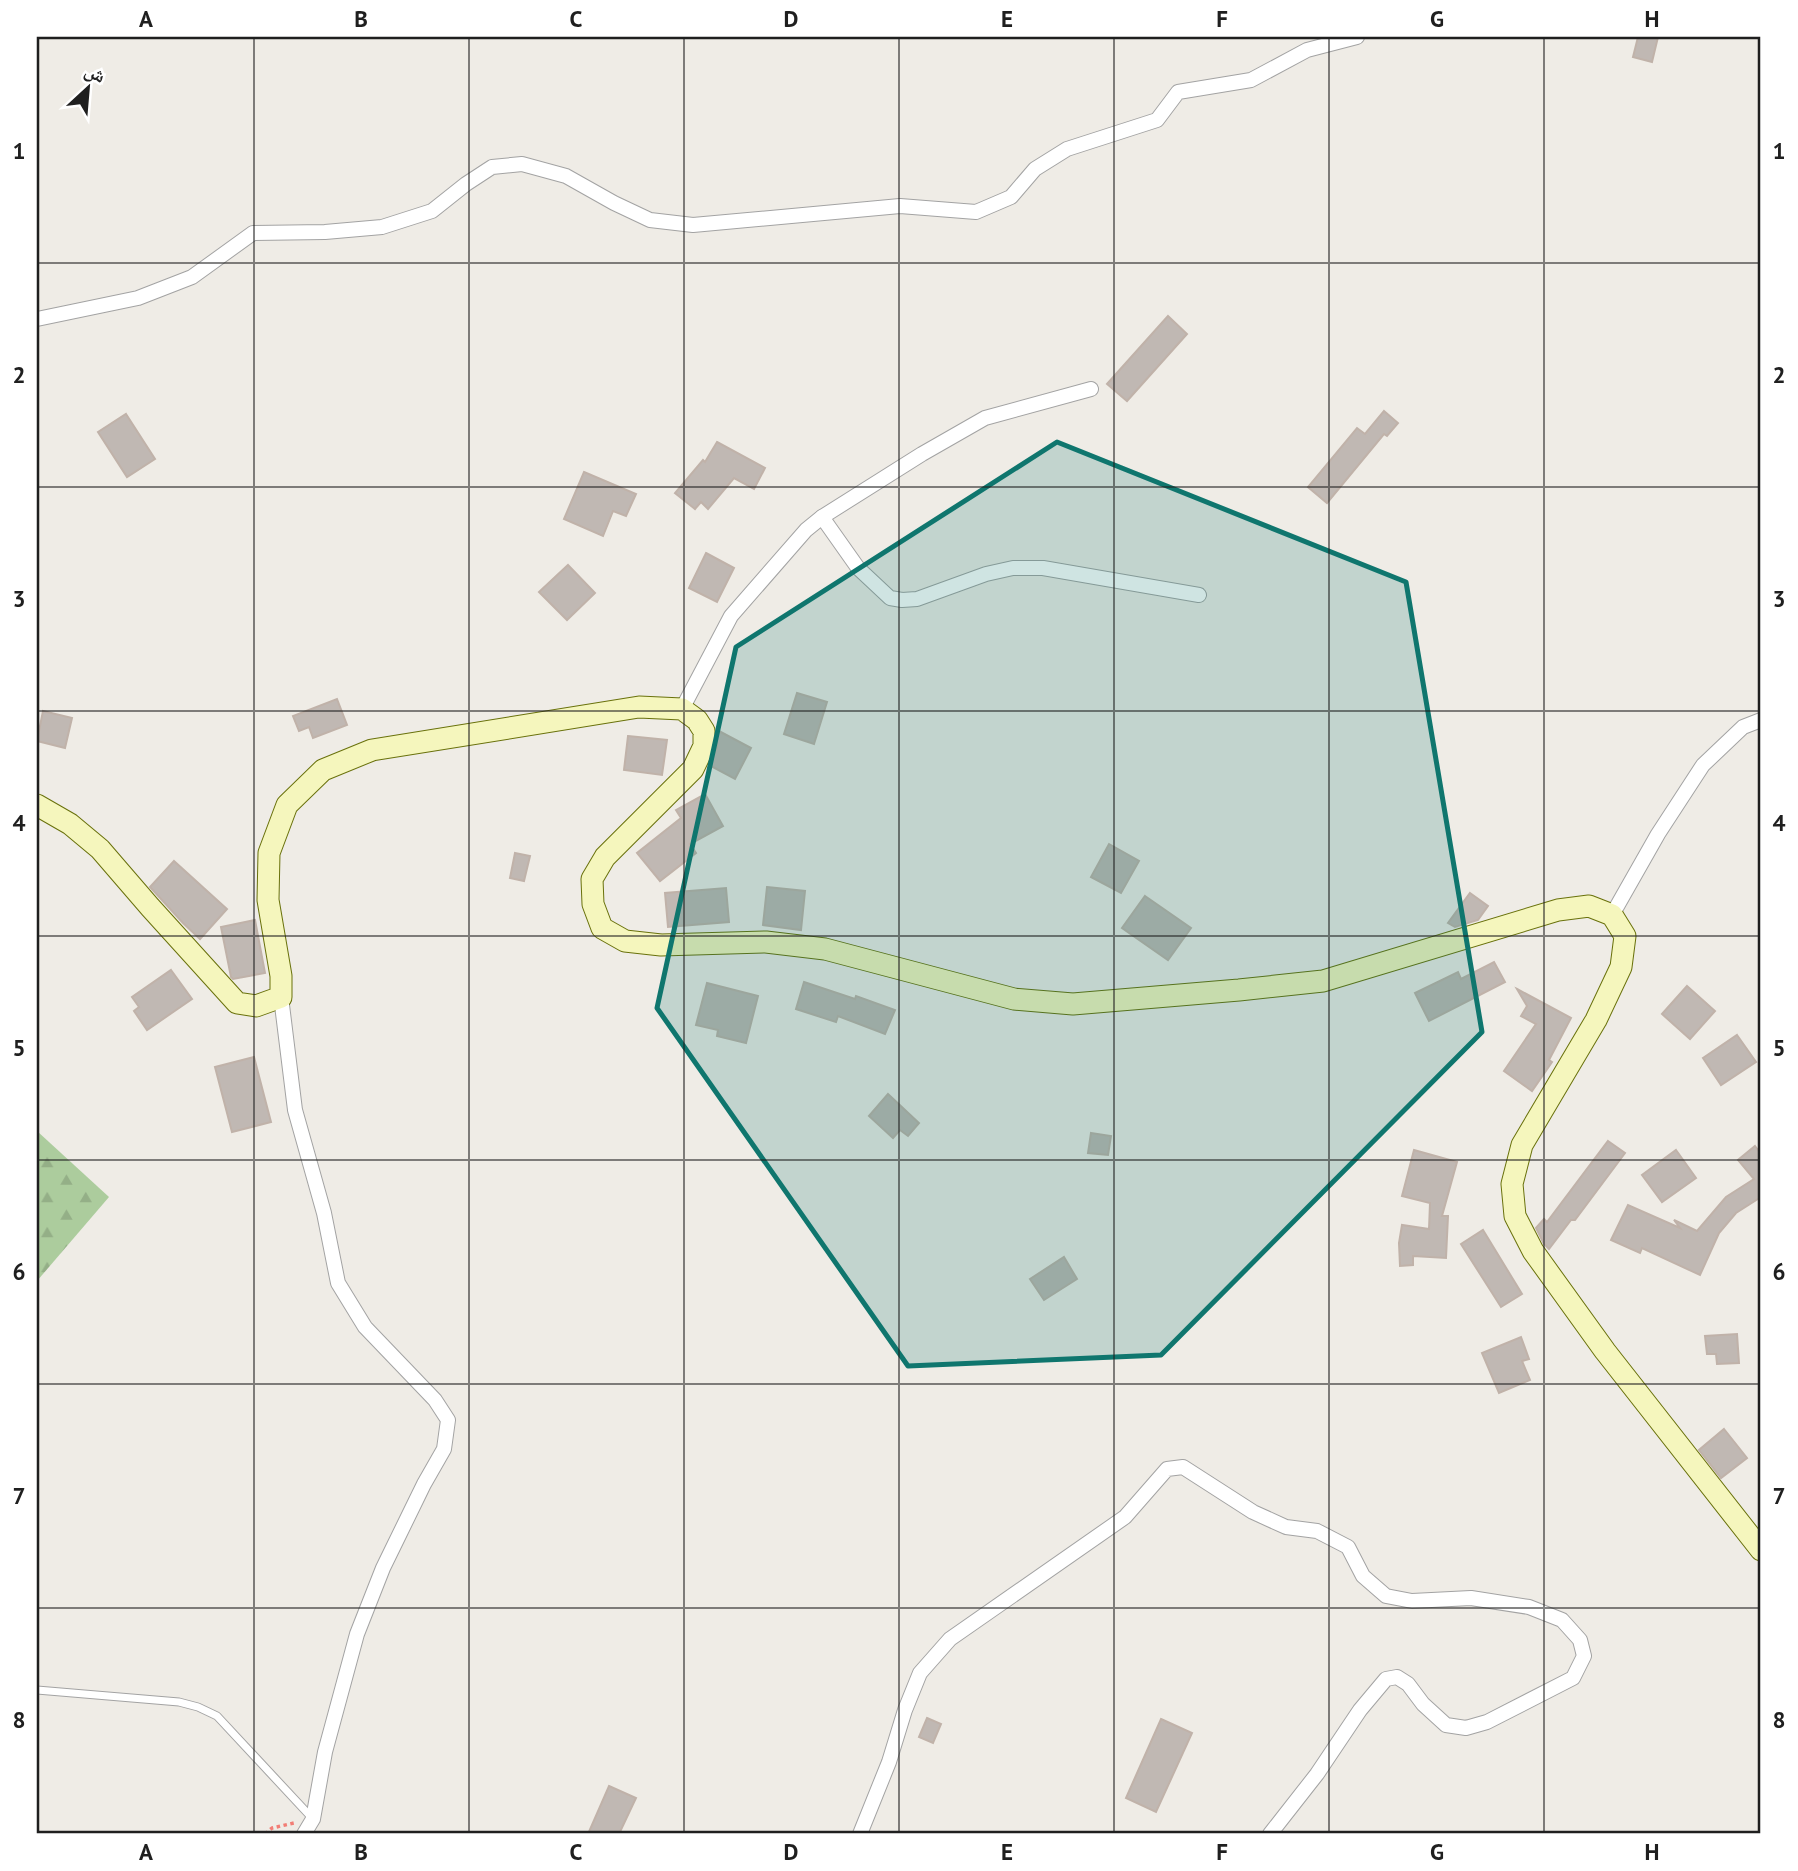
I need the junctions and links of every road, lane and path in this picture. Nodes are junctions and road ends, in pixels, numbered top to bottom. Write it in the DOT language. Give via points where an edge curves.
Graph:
graph roads {
  1 [pos="1357,37"];
  2 [pos="37,319"];
  3 [pos="1091,389"];
  4 [pos="822,517"];
  5 [pos="1199,594"];
  6 [pos="682,709"];
  7 [pos="1761,720"];
  8 [pos="37,805"];
  9 [pos="1612,915"];
  10 [pos="281,998"];
  11 [pos="1761,1550"];
  12 [pos="37,1690"];
  13 [pos="313,1819"];
  14 [pos="265,1834"];
  15 [pos="304,1834"];
  16 [pos="859,1834"];
  17 [pos="1270,1834"];
  1 -- 2 [label="street" via="1307,50 1251,80 1178,92 1157,120 1067,149 1035,169 1011,197 976,212 900,206 693,225 650,220 566,176 522,164 492,167 432,211 382,227 253,233 192,276 138,298"];
  3 -- 4 [label="street" via="985,418"];
  4 -- 5 [label="street" via="858,568 890,598 917,599 1013,568 1043,568"];
  4 -- 6 [label="street" via="731,615"];
  6 -- 9 [label="main road" via="704,731 704,746 693,769 605,857 592,879 593,904 602,928 625,941 661,945 766,942 825,948 1014,999 1073,1004 1323,981 1558,910 1589,906"];
  6 -- 10 [label="main road" via="639,708 372,750 323,770 287,805 269,853 268,900"];
  7 -- 9 [label="street" via="1743,727 1703,765"];
  8 -- 10 [label="main road" via="100,849 237,1003 256,1006"];
  9 -- 11 [label="main road" via="1625,936 1621,967 1596,1020 1522,1145 1512,1185 1515,1216 1533,1251 1605,1351"];
  10 -- 13 [label="street" via="295,1110 338,1283 365,1327 435,1400 448,1420 444,1449 383,1568 357,1634 325,1752"];
  12 -- 13 [label="lane" via="198,1707 217,1716"];
  13 -- 14 [label="path" via="272,1828"];
  13 -- 15 [label="street"];
  16 -- 17 [label="street" via="920,1673 950,1639 1125,1517 1167,1469 1183,1467 1253,1512 1286,1527 1317,1531 1348,1548 1363,1576 1386,1596 1412,1601 1471,1598 1529,1607 1562,1620 1580,1640 1584,1656 1573,1678 1466,1728 1446,1725 1408,1684 1397,1677 1386,1679"];
}
